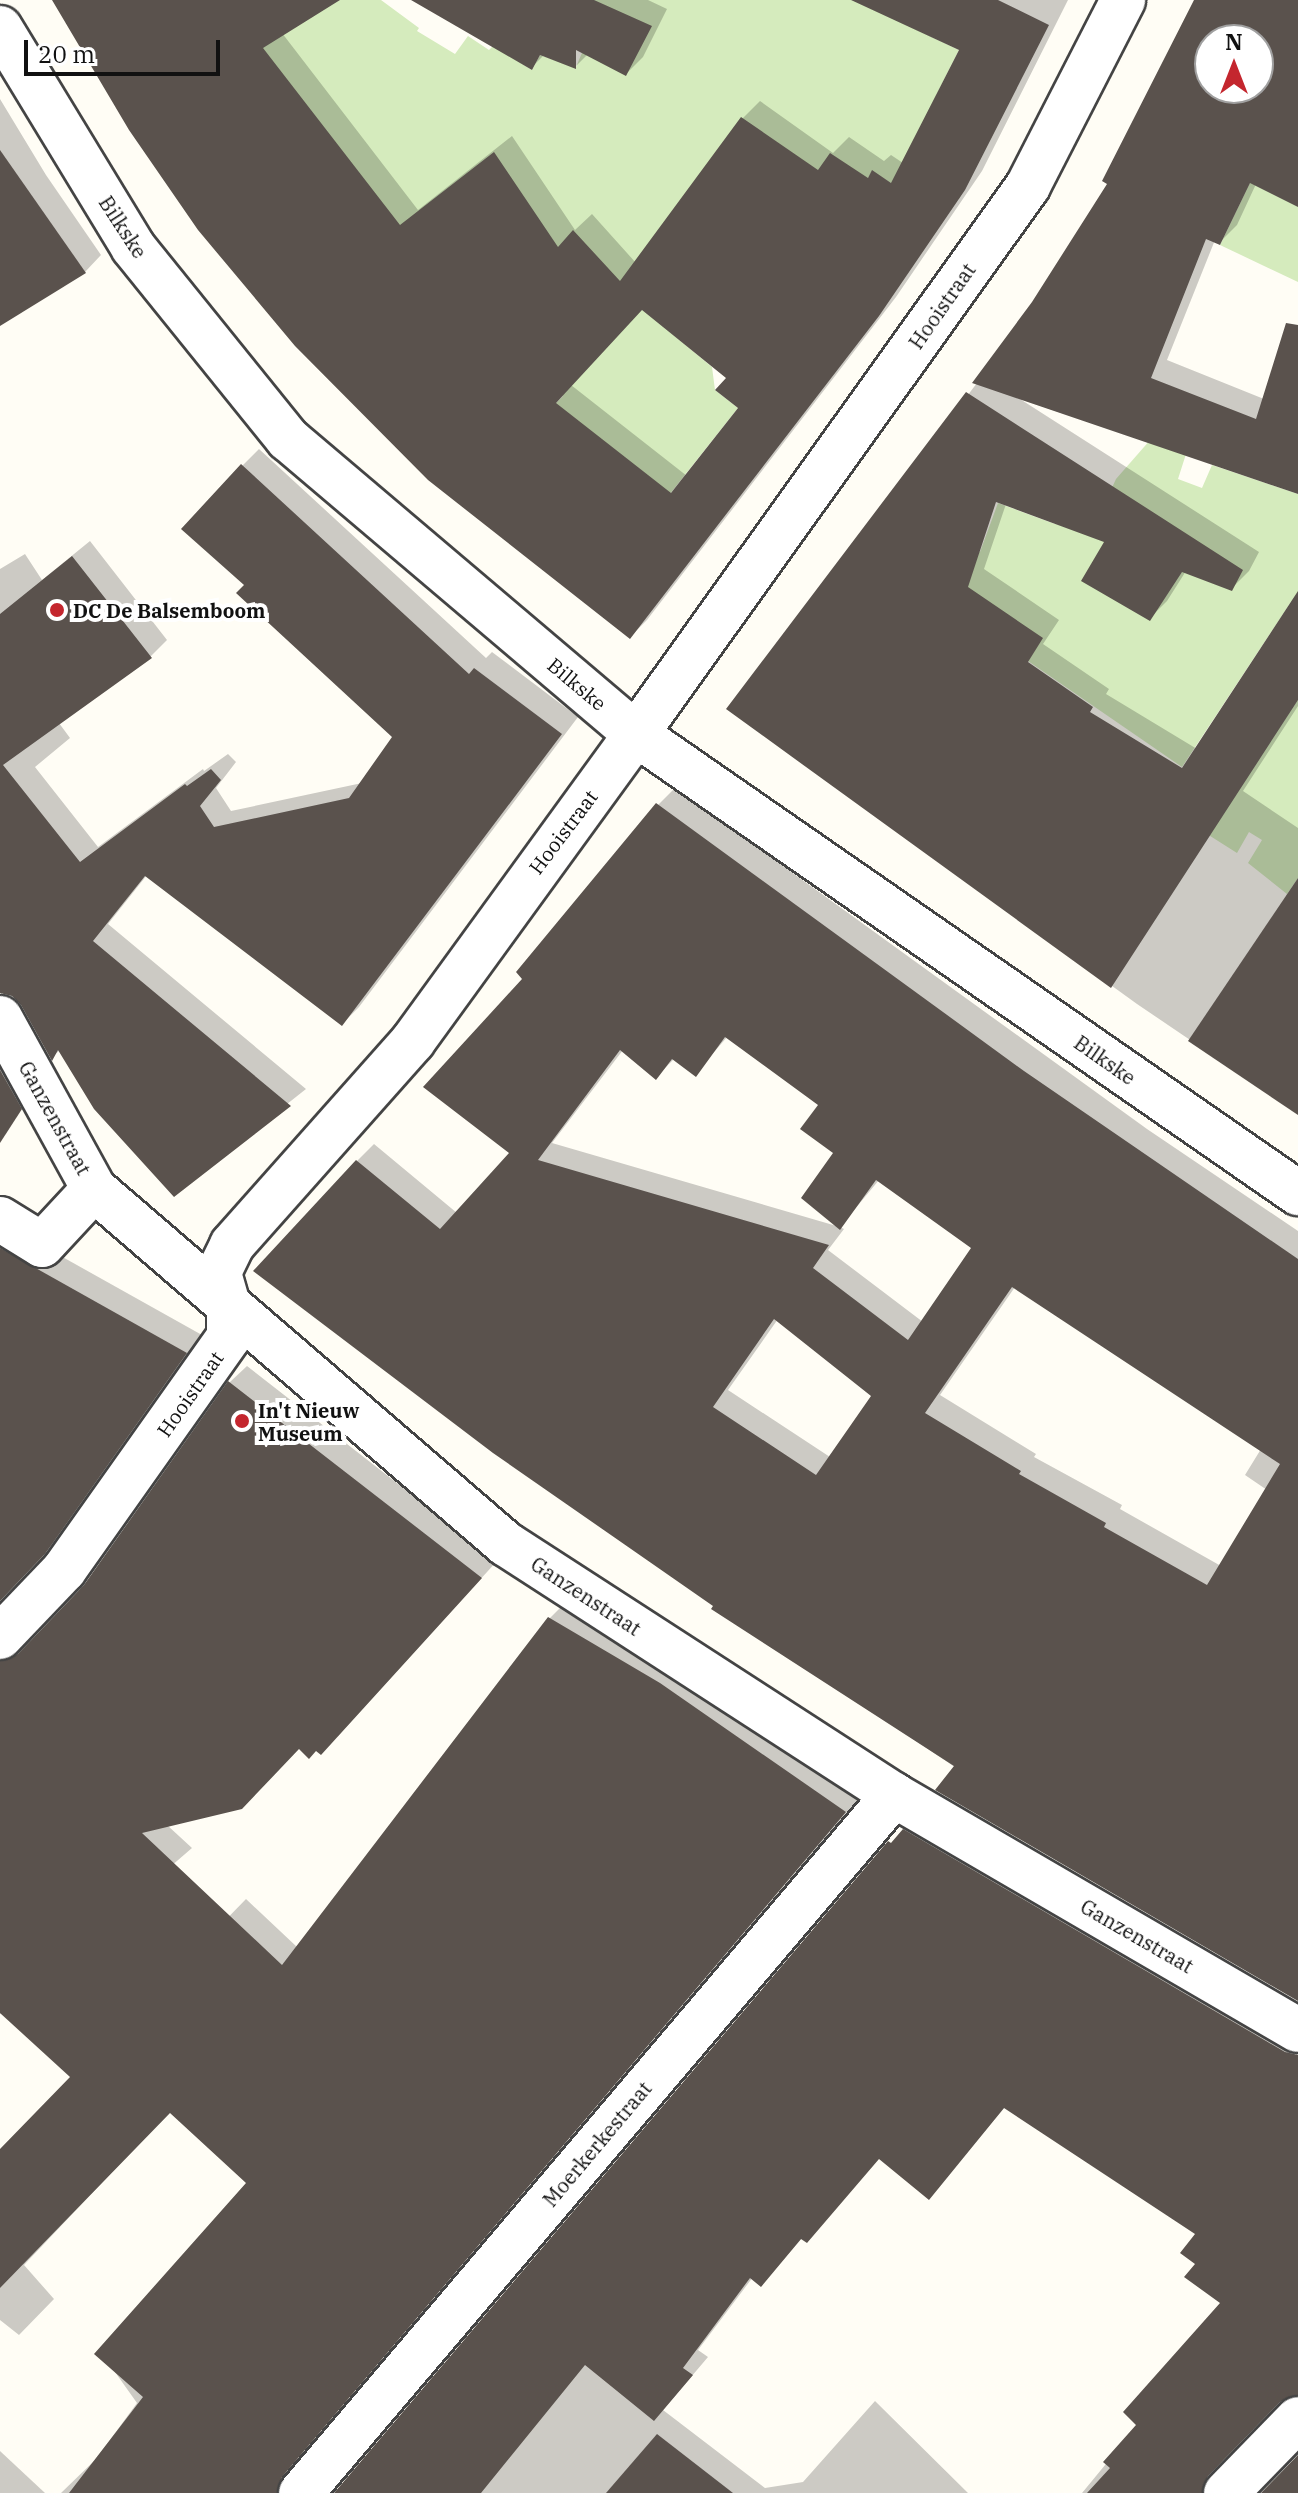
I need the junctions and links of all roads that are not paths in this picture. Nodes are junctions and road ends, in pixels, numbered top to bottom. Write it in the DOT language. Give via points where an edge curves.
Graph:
graph roads {
  1 [pos="1123,0"];
  2 [pos="0,28"];
  3 [pos="636,734"];
  4 [pos="0,1018"];
  5 [pos="94,1189"];
  6 [pos="1298,1193"];
  7 [pos="0,1219"];
  8 [pos="229,1308"];
  9 [pos="0,1637"];
  10 [pos="894,1795"];
  11 [pos="1298,2030"];
  12 [pos="1298,2419"];
  13 [pos="301,2493"];
  14 [pos="1226,2493"];
  1 -- 3 [label="street, Hooistraat" via="1028,186"];
  2 -- 3 [label="street, Bilkske" via="133,247 288,439"];
  3 -- 6 [label="street, Bilkske"];
  3 -- 8 [label="street, Hooistraat" via="413,1041 232,1245 219,1272"];
  4 -- 5 [label="street, Ganzenstraat"];
  5 -- 7 [label="street" via="42,1245"];
  5 -- 8 [label="street, Ganzenstraat"];
  8 -- 9 [label="street, Hooistraat" via="229,1337 183,1406 64,1570"];
  8 -- 10 [label="street, Ganzenstraat" via="506,1544"];
  10 -- 11 [label="street, Ganzenstraat"];
  10 -- 13 [label="street, Moerkerkestraat"];
  12 -- 14 [label="street"];
}
